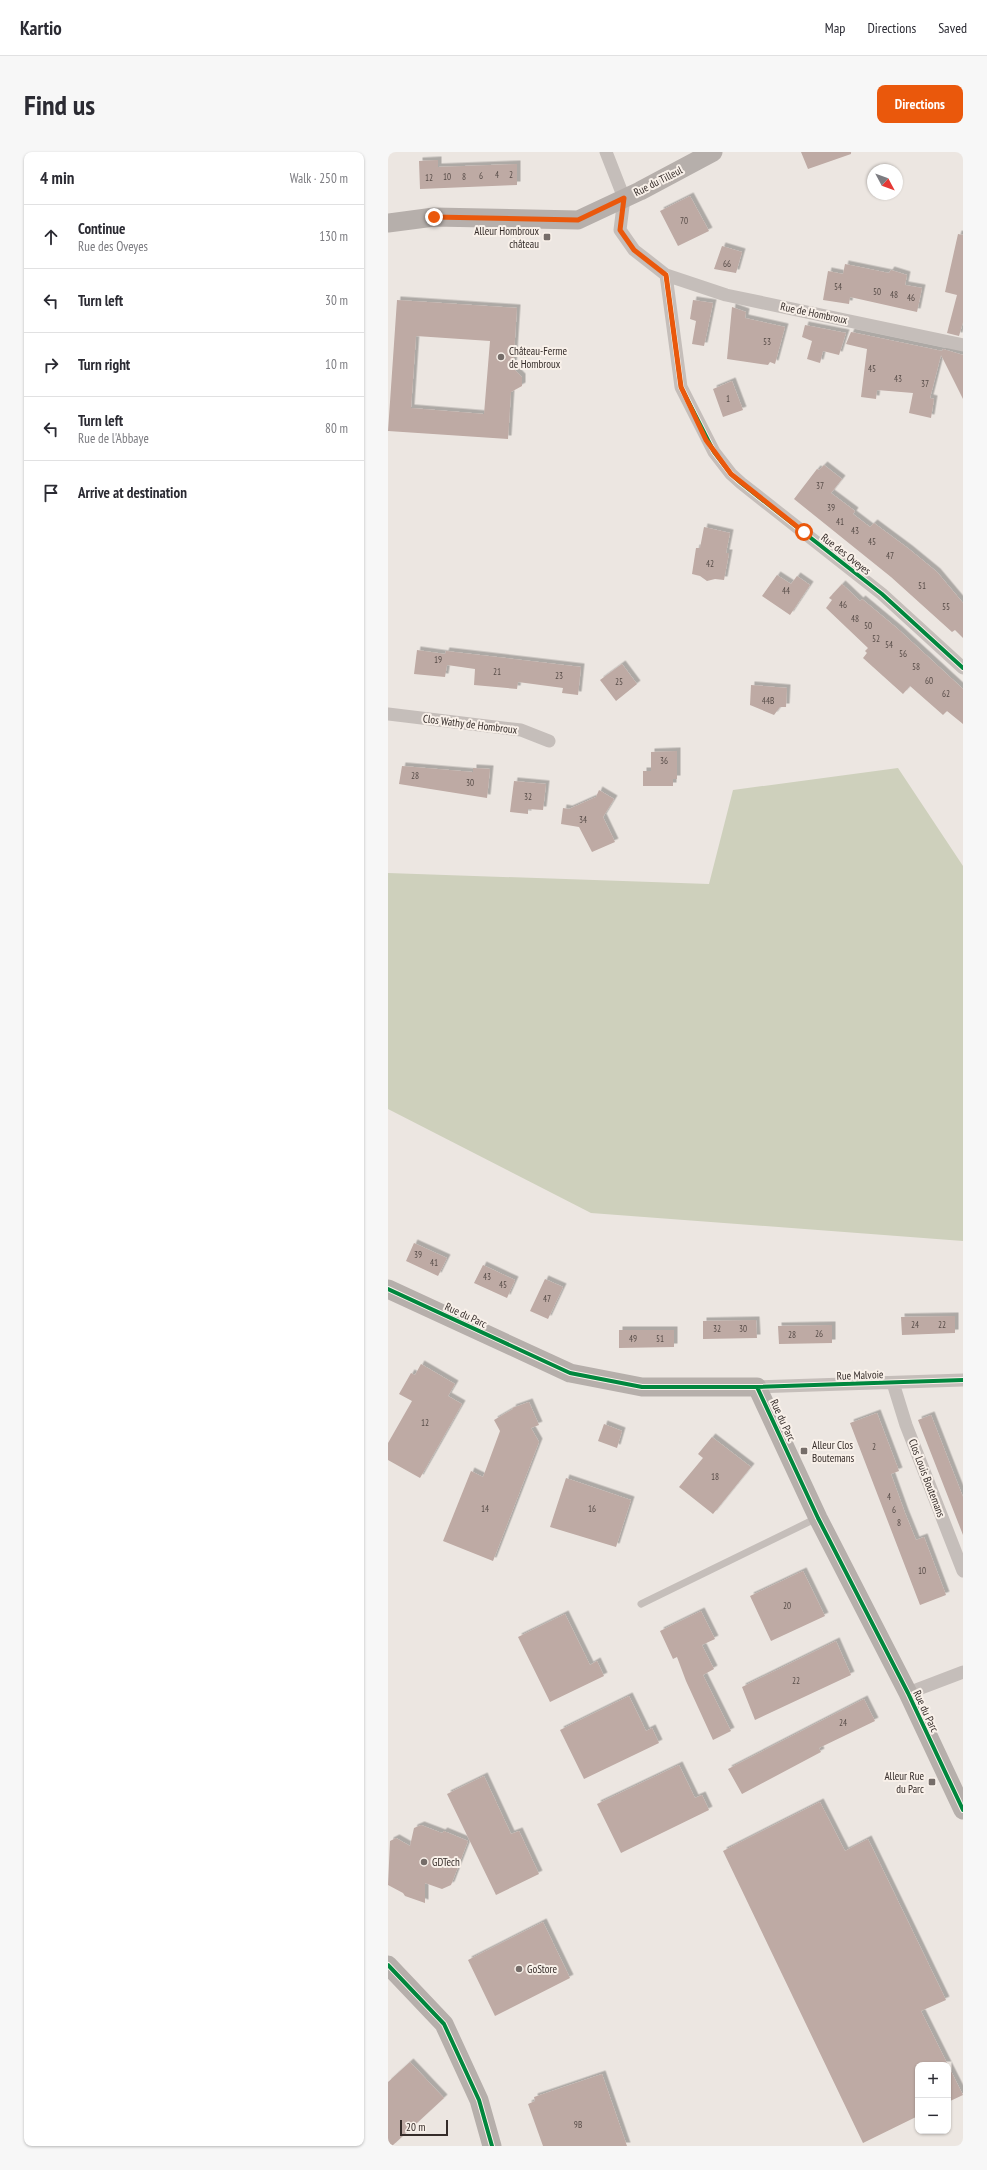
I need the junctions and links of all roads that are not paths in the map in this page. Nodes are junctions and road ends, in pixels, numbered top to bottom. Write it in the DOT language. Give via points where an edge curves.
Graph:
graph roads {
  1 [pos="606,152"];
  2 [pos="713,152"];
  3 [pos="624,198"];
  4 [pos="388,223"];
  5 [pos="666,275"];
  6 [pos="963,345"];
  7 [pos="963,668"];
  8 [pos="388,714"];
  9 [pos="549,741"];
  10 [pos="388,1289"];
  11 [pos="963,1380"];
  12 [pos="894,1383"];
  13 [pos="757,1387"];
  14 [pos="818,1518"];
  15 [pos="963,1572"];
  16 [pos="641,1604"];
  17 [pos="963,1672"];
  18 [pos="908,1694"];
  19 [pos="963,1810"];
  20 [pos="388,1965"];
  21 [pos="492,2146"];
  1 -- 3 [label="street"];
  2 -- 3 [label="street, Rue du Tilleul" via="640,192"];
  3 -- 4 [label="street, Rue du Tilleul" via="578,220 434,217"];
  3 -- 5 [label="street, Rue de Hombroux" via="620,230 634,250"];
  5 -- 6 [label="street, Rue de Hombroux" via="726,295"];
  5 -- 7 [label="street, Rue des Oveyes" via="681,387 706,440 722,464 741,483 909,617"];
  8 -- 9 [label="street, Clos Wathy de Hombroux" via="521,730"];
  10 -- 13 [label="street, Rue du Parc" via="570,1373 642,1386"];
  11 -- 12 [label="street, Rue Malvoie"];
  12 -- 13 [label="street, Rue Malvoie"];
  12 -- 15 [label="street, Clos Louis Boutemans" via="906,1425"];
  13 -- 14 [label="street, Rue du Parc"];
  14 -- 16 [label="lane"];
  14 -- 18 [label="street, Rue du Parc"];
  17 -- 18 [label="street"];
  18 -- 19 [label="street, Rue du Parc"];
  20 -- 21 [label="street" via="444,2024 479,2100"];
}
